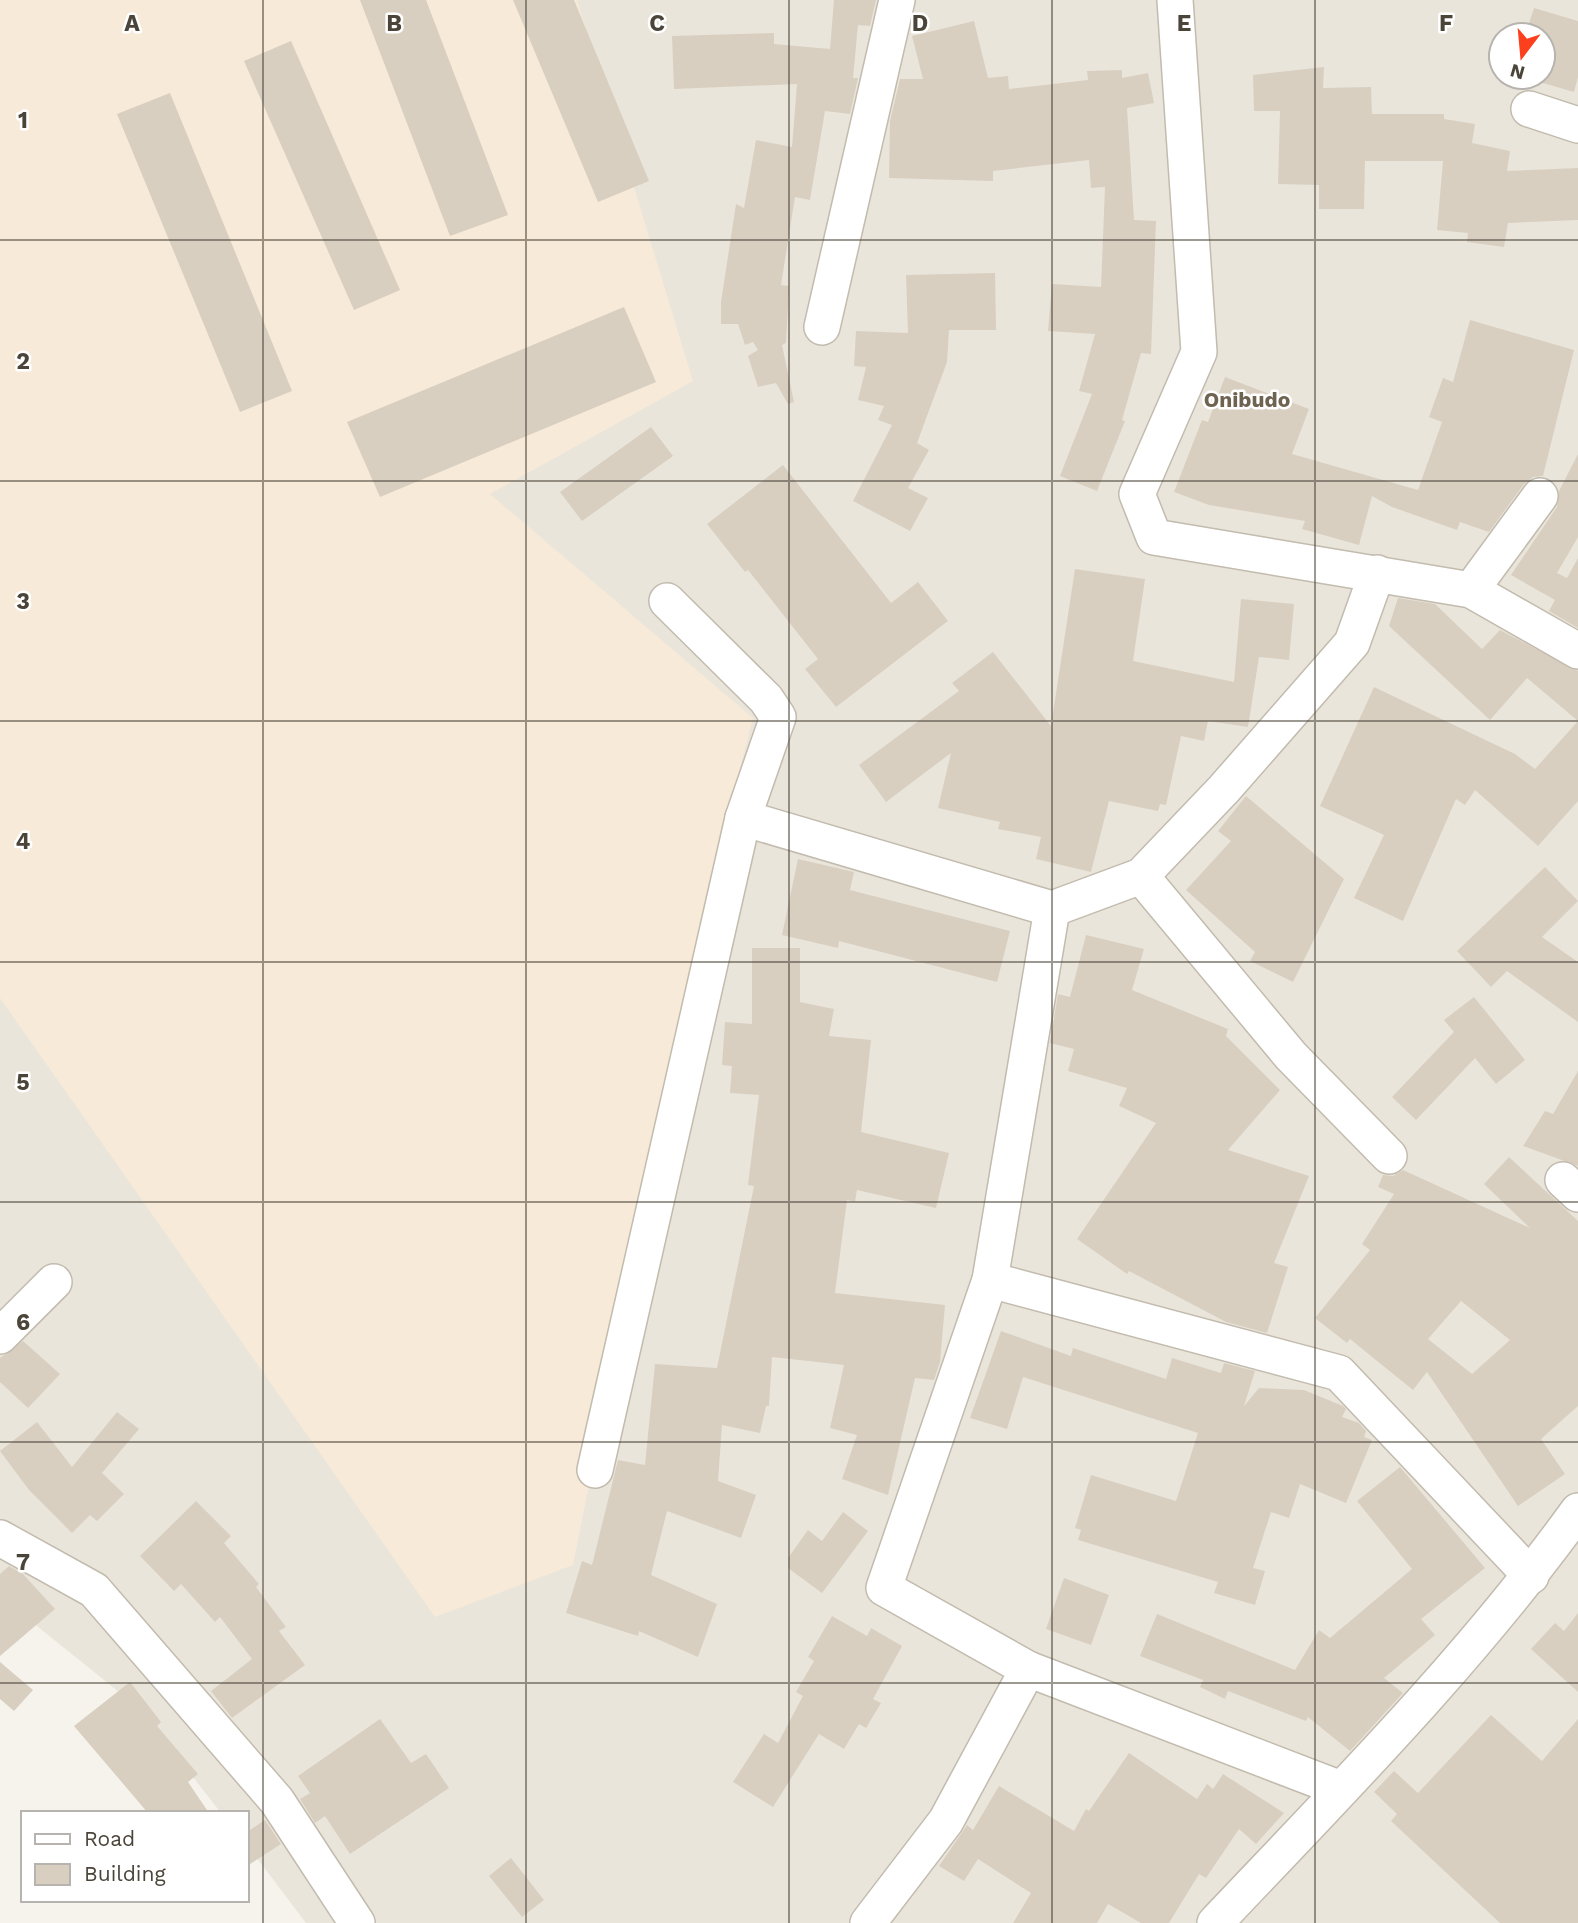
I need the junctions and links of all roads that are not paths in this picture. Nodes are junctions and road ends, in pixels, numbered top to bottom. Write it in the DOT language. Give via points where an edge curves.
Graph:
graph roads {
  1 [pos="897,0"];
  2 [pos="1175,0"];
  3 [pos="1529,109"];
  4 [pos="1578,125"];
  5 [pos="822,327"];
  6 [pos="1540,496"];
  7 [pos="1377,573"];
  8 [pos="1471,590"];
  9 [pos="667,601"];
  10 [pos="1578,651"];
  11 [pos="743,818"];
  12 [pos="1141,876"];
  13 [pos="1052,909"];
  14 [pos="1389,1156"];
  15 [pos="990,1280"];
  16 [pos="54,1282"];
  17 [pos="0,1336"];
  18 [pos="595,1470"];
  19 [pos="1578,1511"];
  20 [pos="0,1538"];
  21 [pos="1531,1576"];
  22 [pos="1028,1669"];
  23 [pos="1341,1789"];
  24 [pos="358,1923"];
  25 [pos="868,1923"];
  26 [pos="1215,1923"];
  1 -- 5 [label="street"];
  2 -- 7 [label="street" via="1199,352 1137,494 1154,537"];
  3 -- 4 [label="street"];
  6 -- 8 [label="street"];
  7 -- 8 [label="street"];
  7 -- 12 [label="street" via="1352,643"];
  8 -- 10 [label="street"];
  9 -- 11 [label="street" via="766,699 778,717"];
  11 -- 13 [label="street"];
  11 -- 18 [label="street"];
  12 -- 13 [label="street"];
  12 -- 14 [label="street" via="1291,1056"];
  13 -- 15 [label="street"];
  15 -- 21 [label="street" via="1339,1373"];
  15 -- 22 [label="street" via="884,1588"];
  16 -- 17 [label="street"];
  19 -- 21 [label="street"];
  20 -- 24 [label="street" via="94,1590 277,1801"];
  21 -- 23 [label="street"];
  22 -- 23 [label="street"];
  22 -- 25 [label="street" via="946,1821"];
  23 -- 26 [label="street"];
}
